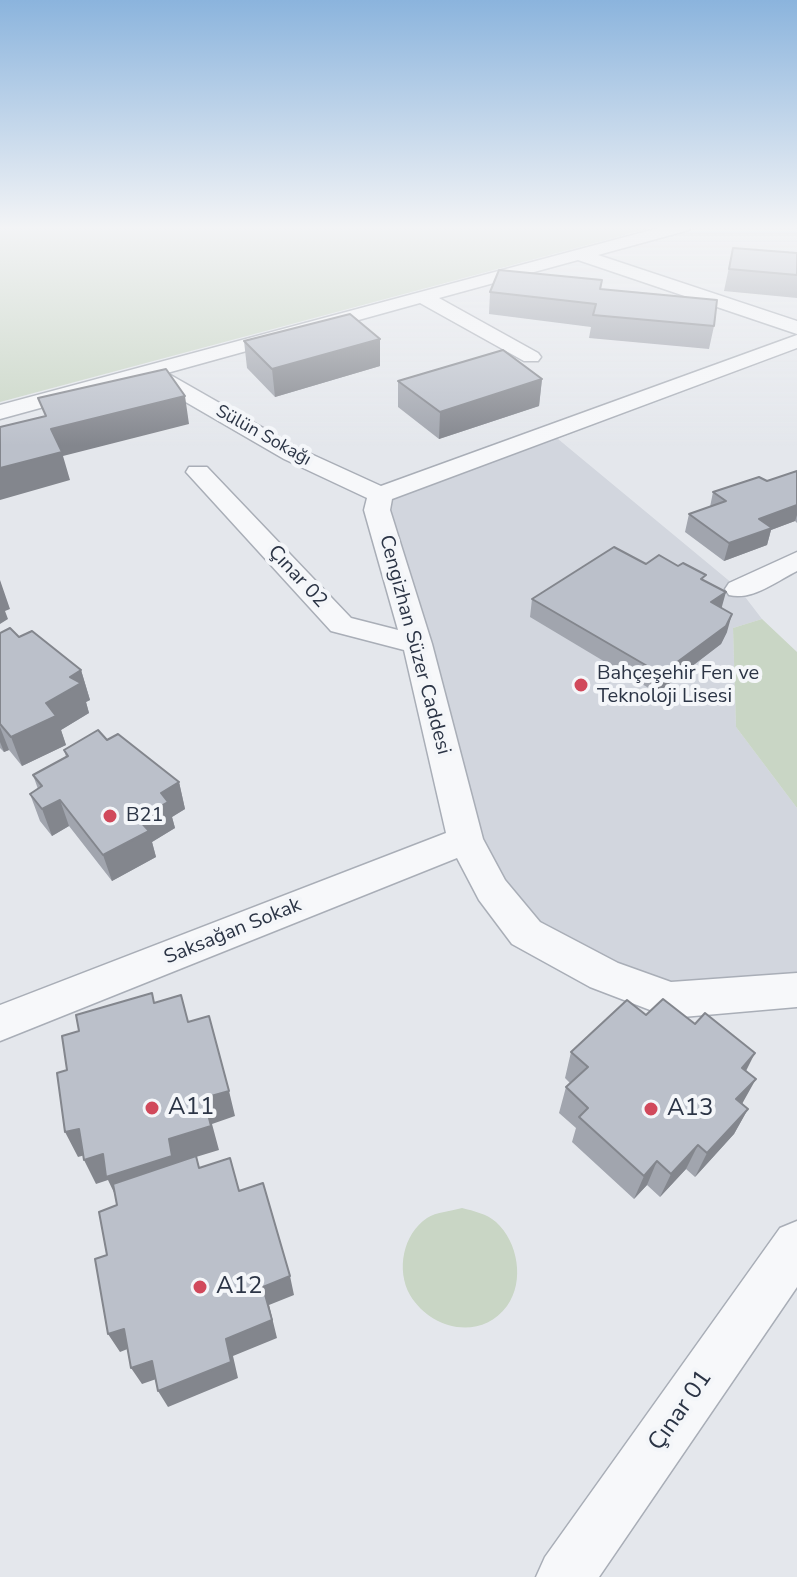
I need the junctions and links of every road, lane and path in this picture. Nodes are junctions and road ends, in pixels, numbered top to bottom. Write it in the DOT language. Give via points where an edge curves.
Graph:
graph roads {
  1 [pos="408,300"];
  2 [pos="427,300"];
  3 [pos="713,300"];
  4 [pos="797,328"];
  5 [pos="797,341"];
  6 [pos="531,357"];
  7 [pos="149,372"];
  8 [pos="0,412"];
  9 [pos="198,472"];
  10 [pos="380,495"];
  11 [pos="797,560"];
  12 [pos="739,589"];
  13 [pos="417,644"];
  14 [pos="465,840"];
  15 [pos="797,990"];
  16 [pos="0,1023"];
  17 [pos="797,1245"];
  18 [pos="565,1577"];
  1 -- 7 [label="street"];
  2 -- 6 [label="street"];
  3 -- 4 [label="street"];
  5 -- 10 [label="street"];
  7 -- 8 [label="street"];
  7 -- 10 [label="street, Sülün Sokağı" via="292,454"];
  9 -- 13 [label="street, Çınar 02" via="341,625"];
  10 -- 13 [label="street, Cengizhan Süzer Caddesi" via="377,510"];
  11 -- 12 [label="street"];
  13 -- 14 [label="street, Cengizhan Süzer Caddesi"];
  14 -- 15 [label="street, Cengizhan Süzer Caddesi" via="492,890 526,933 604,975 671,1000"];
  14 -- 16 [label="street, Saksağan Sokak"];
  17 -- 18 [label="street, Çınar 01"];
}
